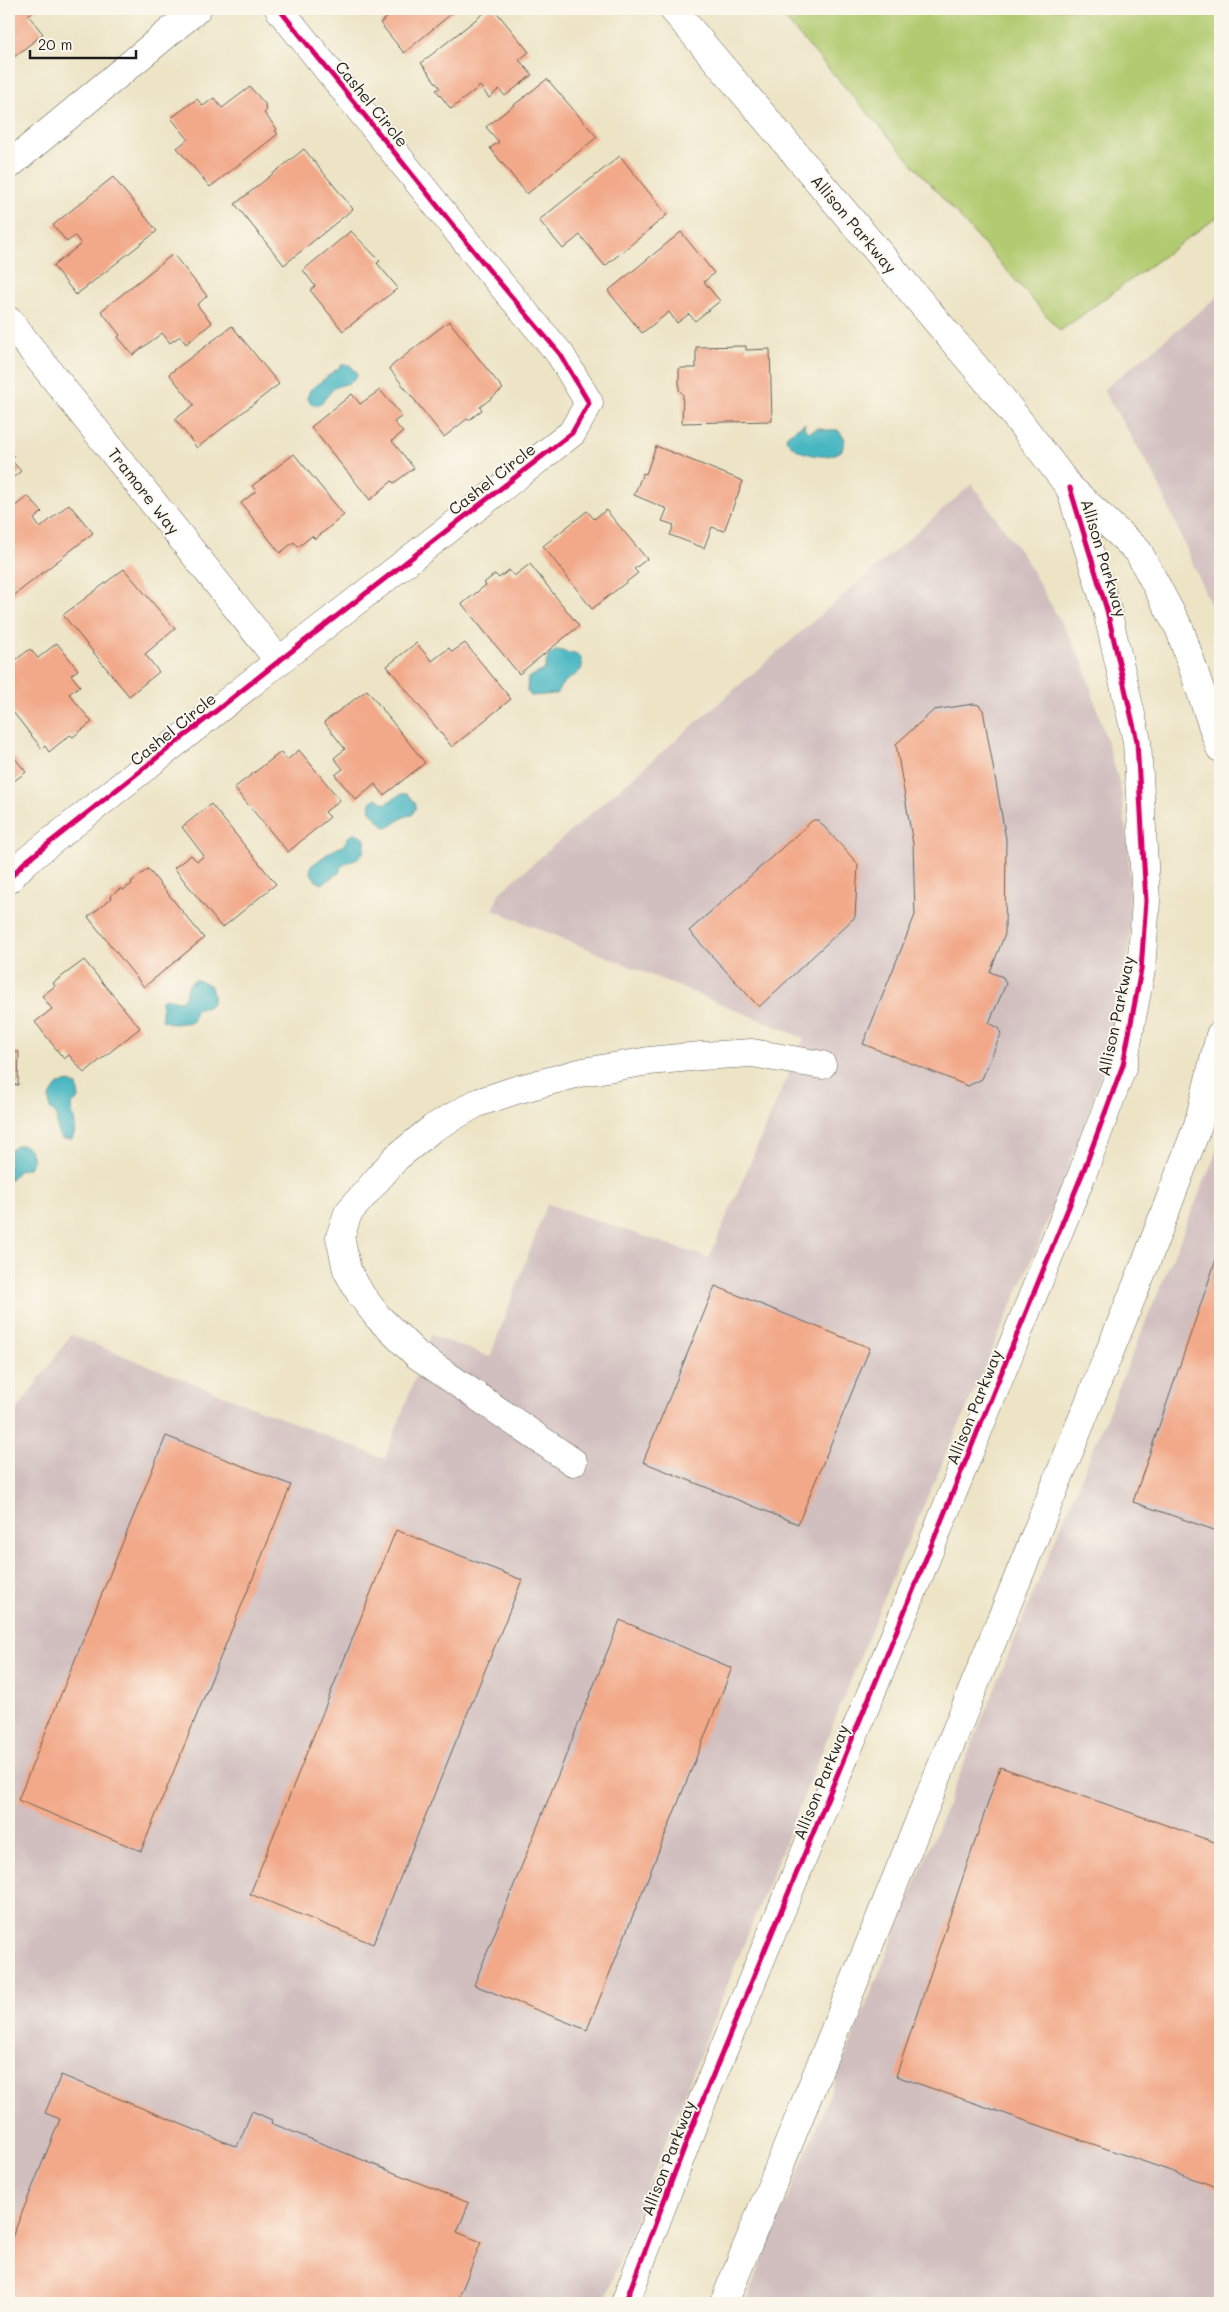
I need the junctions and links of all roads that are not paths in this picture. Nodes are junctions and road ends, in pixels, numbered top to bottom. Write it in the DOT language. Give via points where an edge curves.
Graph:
graph roads {
  1 [pos="197,9"];
  2 [pos="279,9"];
  3 [pos="673,9"];
  4 [pos="9,166"];
  5 [pos="9,321"];
  6 [pos="1070,488"];
  7 [pos="279,661"];
  8 [pos="1220,748"];
  9 [pos="9,880"];
  10 [pos="1220,1035"];
  11 [pos="822,1064"];
  12 [pos="573,1462"];
  13 [pos="625,2303"];
  14 [pos="724,2303"];
  1 -- 4 [label="street"];
  2 -- 7 [label="street, Cashel Circle" via="560,354 589,403 572,433"];
  3 -- 6 [label="street, Allison Parkway" via="999,395"];
  5 -- 7 [label="street, Tramore Way"];
  6 -- 8 [label="street, Allison Parkway" via="1138,551 1180,630"];
  6 -- 13 [label="street, Allison Parkway" via="1107,610 1137,741 1146,902 1141,970 1123,1064 1083,1172 907,1606 699,2109"];
  7 -- 9 [label="street, Cashel Circle" via="24,864"];
  10 -- 14 [label="street" via="1198,1125 1148,1257"];
  11 -- 12 [label="street" via="752,1053 701,1056 583,1072 516,1090 477,1103 433,1128 396,1158 348,1213 340,1237 347,1270 378,1317 417,1355"];
}
